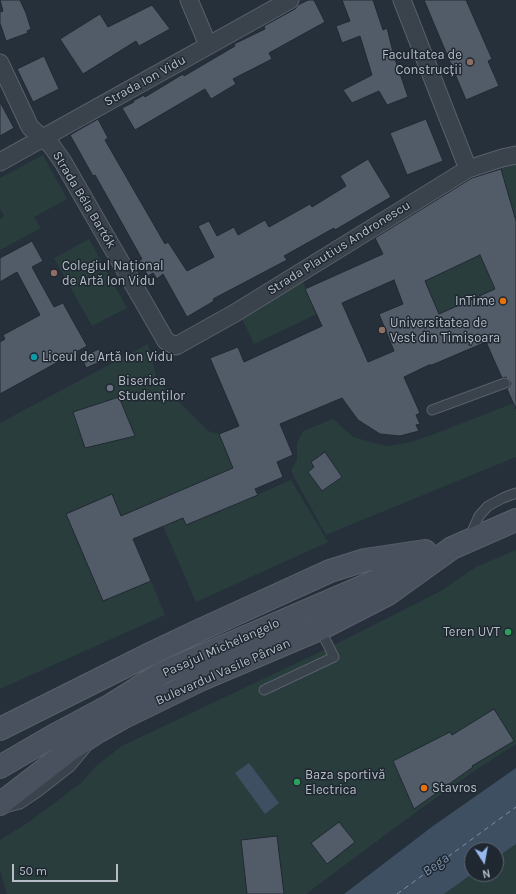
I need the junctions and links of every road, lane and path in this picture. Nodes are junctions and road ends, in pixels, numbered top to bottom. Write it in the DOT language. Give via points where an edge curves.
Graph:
graph roads {
  1 [pos="189,0"];
  2 [pos="290,0"];
  3 [pos="402,0"];
  4 [pos="208,45"];
  5 [pos="0,63"];
  6 [pos="43,139"];
  7 [pos="516,155"];
  8 [pos="0,162"];
  9 [pos="468,169"];
  10 [pos="166,341"];
  11 [pos="505,383"];
  12 [pos="432,410"];
  13 [pos="516,493"];
  14 [pos="516,520"];
  15 [pos="461,544"];
  16 [pos="320,629"];
  17 [pos="264,690"];
  18 [pos="0,729"];
  19 [pos="99,731"];
  20 [pos="0,768"];
  21 [pos="0,804"];
  22 [pos="0,810"];
  1 -- 4 [label="street"];
  2 -- 4 [label="street, Strada Ion Vidu"];
  3 -- 9 [label="street"];
  4 -- 6 [label="street, Strada Ion Vidu"];
  5 -- 6 [label="street, Strada Béla Bartók" via="30,127"];
  6 -- 8 [label="street, Strada Ion Vidu"];
  6 -- 10 [label="street, Strada Béla Bartók" via="51,145 63,162"];
  7 -- 9 [label="street, Strada Plautius Andronescu"];
  9 -- 10 [label="street, Strada Plautius Andronescu" via="235,313 176,346"];
  11 -- 12 [label="lane"];
  13 -- 15 [label="lane" via="488,506"];
  14 -- 15 [label="main road, Bulevardul Vasile Pârvan"];
  15 -- 16 [label="main road, Bulevardul Vasile Pârvan" via="388,594"];
  15 -- 18 [label="main road, Bulevardul Vasile Pârvan" via="365,560 330,572 194,632"];
  15 -- 20 [label="main road, Pasajul Michelangelo" via="162,673"];
  16 -- 17 [label="lane" via="334,657"];
  16 -- 19 [label="main road, Bulevardul Vasile Pârvan" via="200,680"];
  19 -- 21 [label="main road, Bulevardul Vasile Pârvan" via="71,749"];
  19 -- 22 [label="lane" via="70,767 20,804"];
}
